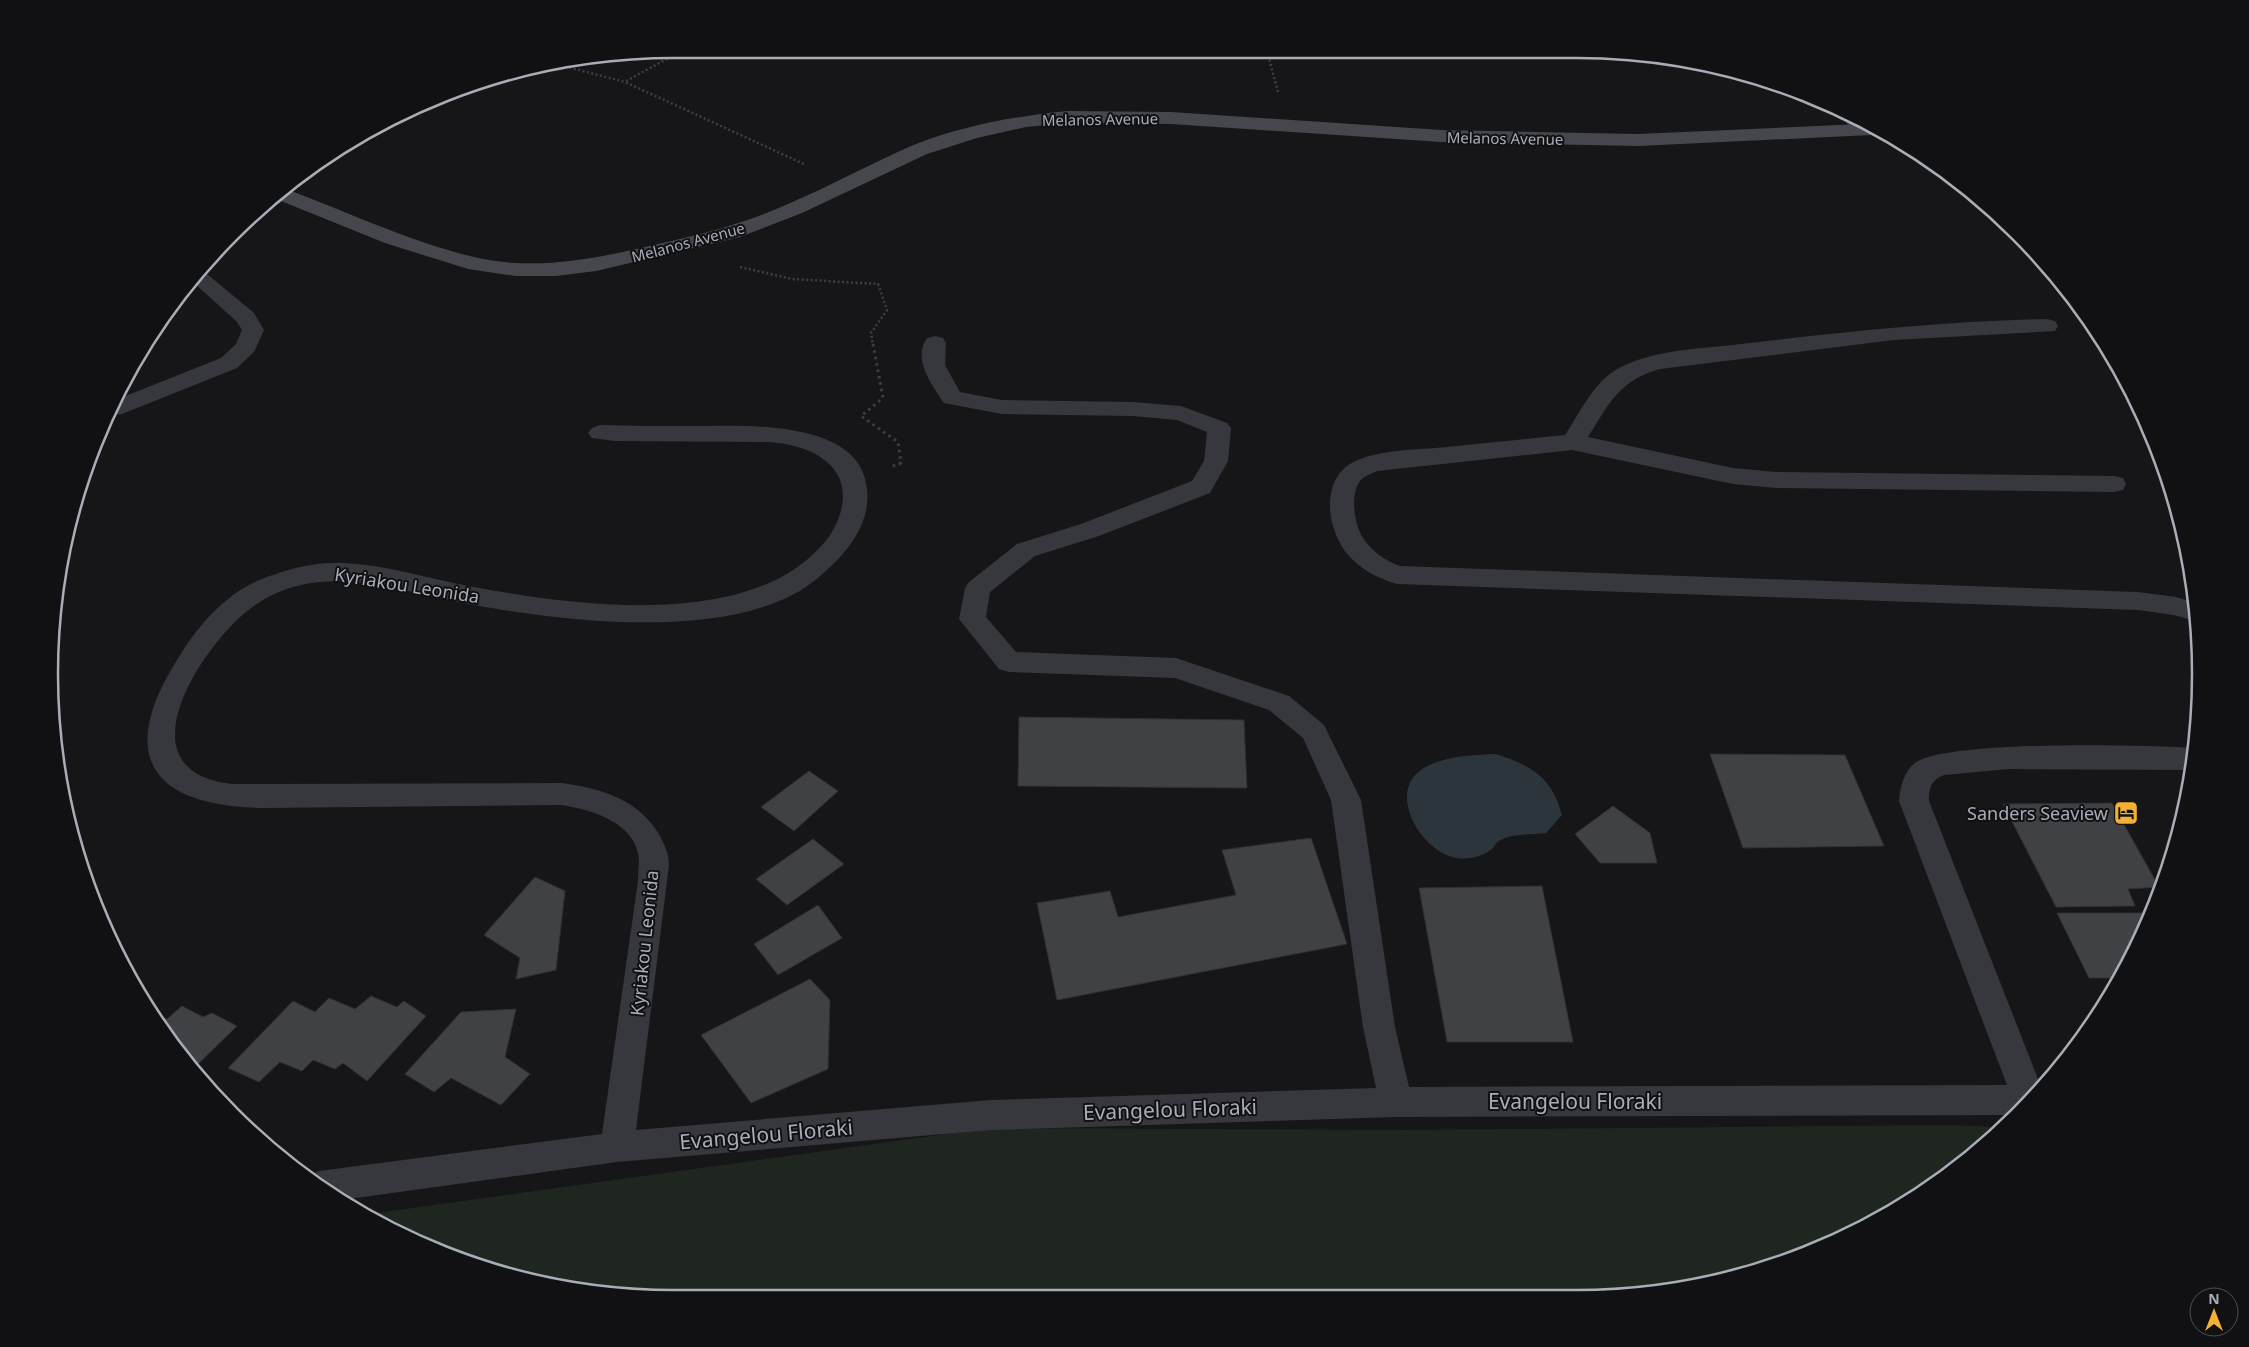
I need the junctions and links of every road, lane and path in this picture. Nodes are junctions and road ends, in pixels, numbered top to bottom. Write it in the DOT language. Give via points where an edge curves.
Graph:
graph roads {
  1 [pos="668,58"];
  2 [pos="1269,58"];
  3 [pos="567,67"];
  4 [pos="625,82"];
  5 [pos="1286,126"];
  6 [pos="1858,126"];
  7 [pos="847,185"];
  8 [pos="286,195"];
  9 [pos="732,268"];
  10 [pos="201,278"];
  11 [pos="2047,326"];
  12 [pos="936,343"];
  13 [pos="119,406"];
  14 [pos="600,434"];
  15 [pos="1572,442"];
  16 [pos="854,480"];
  17 [pos="2114,484"];
  18 [pos="2188,610"];
  19 [pos="2185,759"];
  20 [pos="2026,1093"];
  21 [pos="2020,1100"];
  22 [pos="1396,1102"];
  23 [pos="617,1147"];
  24 [pos="330,1185"];
  1 -- 4 [label="path"];
  2 -- 5 [label="path"];
  3 -- 4 [label="path"];
  4 -- 7 [label="path"];
  5 -- 6 [label="street, Melanos Avenue" via="1441,136 1638,140"];
  5 -- 7 [label="street, Melanos Avenue" via="1113,116 1026,121 972,133 920,150"];
  7 -- 8 [label="street, Melanos Avenue" via="733,233 596,265 516,269 467,262 393,238"];
  9 -- 16 [label="path" via="741,267 792,279 878,284 887,310 871,333 883,398 861,416 898,442 901,463"];
  10 -- 13 [label="street" via="246,318 253,330 246,347 229,363"];
  11 -- 15 [label="street" via="1985,326 1865,334 1686,358 1637,368 1616,380"];
  12 -- 22 [label="street" via="933,365 952,398 1002,407 1182,413 1219,428 1216,461 1201,487 1090,530 1026,550 978,588 972,618 1009,662 1176,668 1279,703 1314,732 1346,800 1379,1027"];
  14 -- 16 [label="street" via="787,436 825,449 841,462"];
  15 -- 17 [label="street" via="1734,476 1776,480"];
  15 -- 18 [label="street" via="1368,465 1353,474 1343,486 1348,533 1374,565 1405,576 2138,601"];
  16 -- 23 [label="street, Kyriakou Leonida" via="854,508 845,535 827,558 804,580 760,599 718,610 648,613 553,608 334,571 300,576 257,590 228,611 204,637 169,698 160,732 163,757 176,776 201,791 275,796 545,793 577,795 622,812 640,831 652,851 653,881"];
  19 -- 20 [label="street" via="1988,759 1950,762 1926,769 1914,786 1914,801"];
  21 -- 22 [label="street, Evangelou Floraki"];
  22 -- 23 [label="street, Evangelou Floraki" via="991,1116"];
  23 -- 24 [label="street, Evangelou Floraki"];
}
